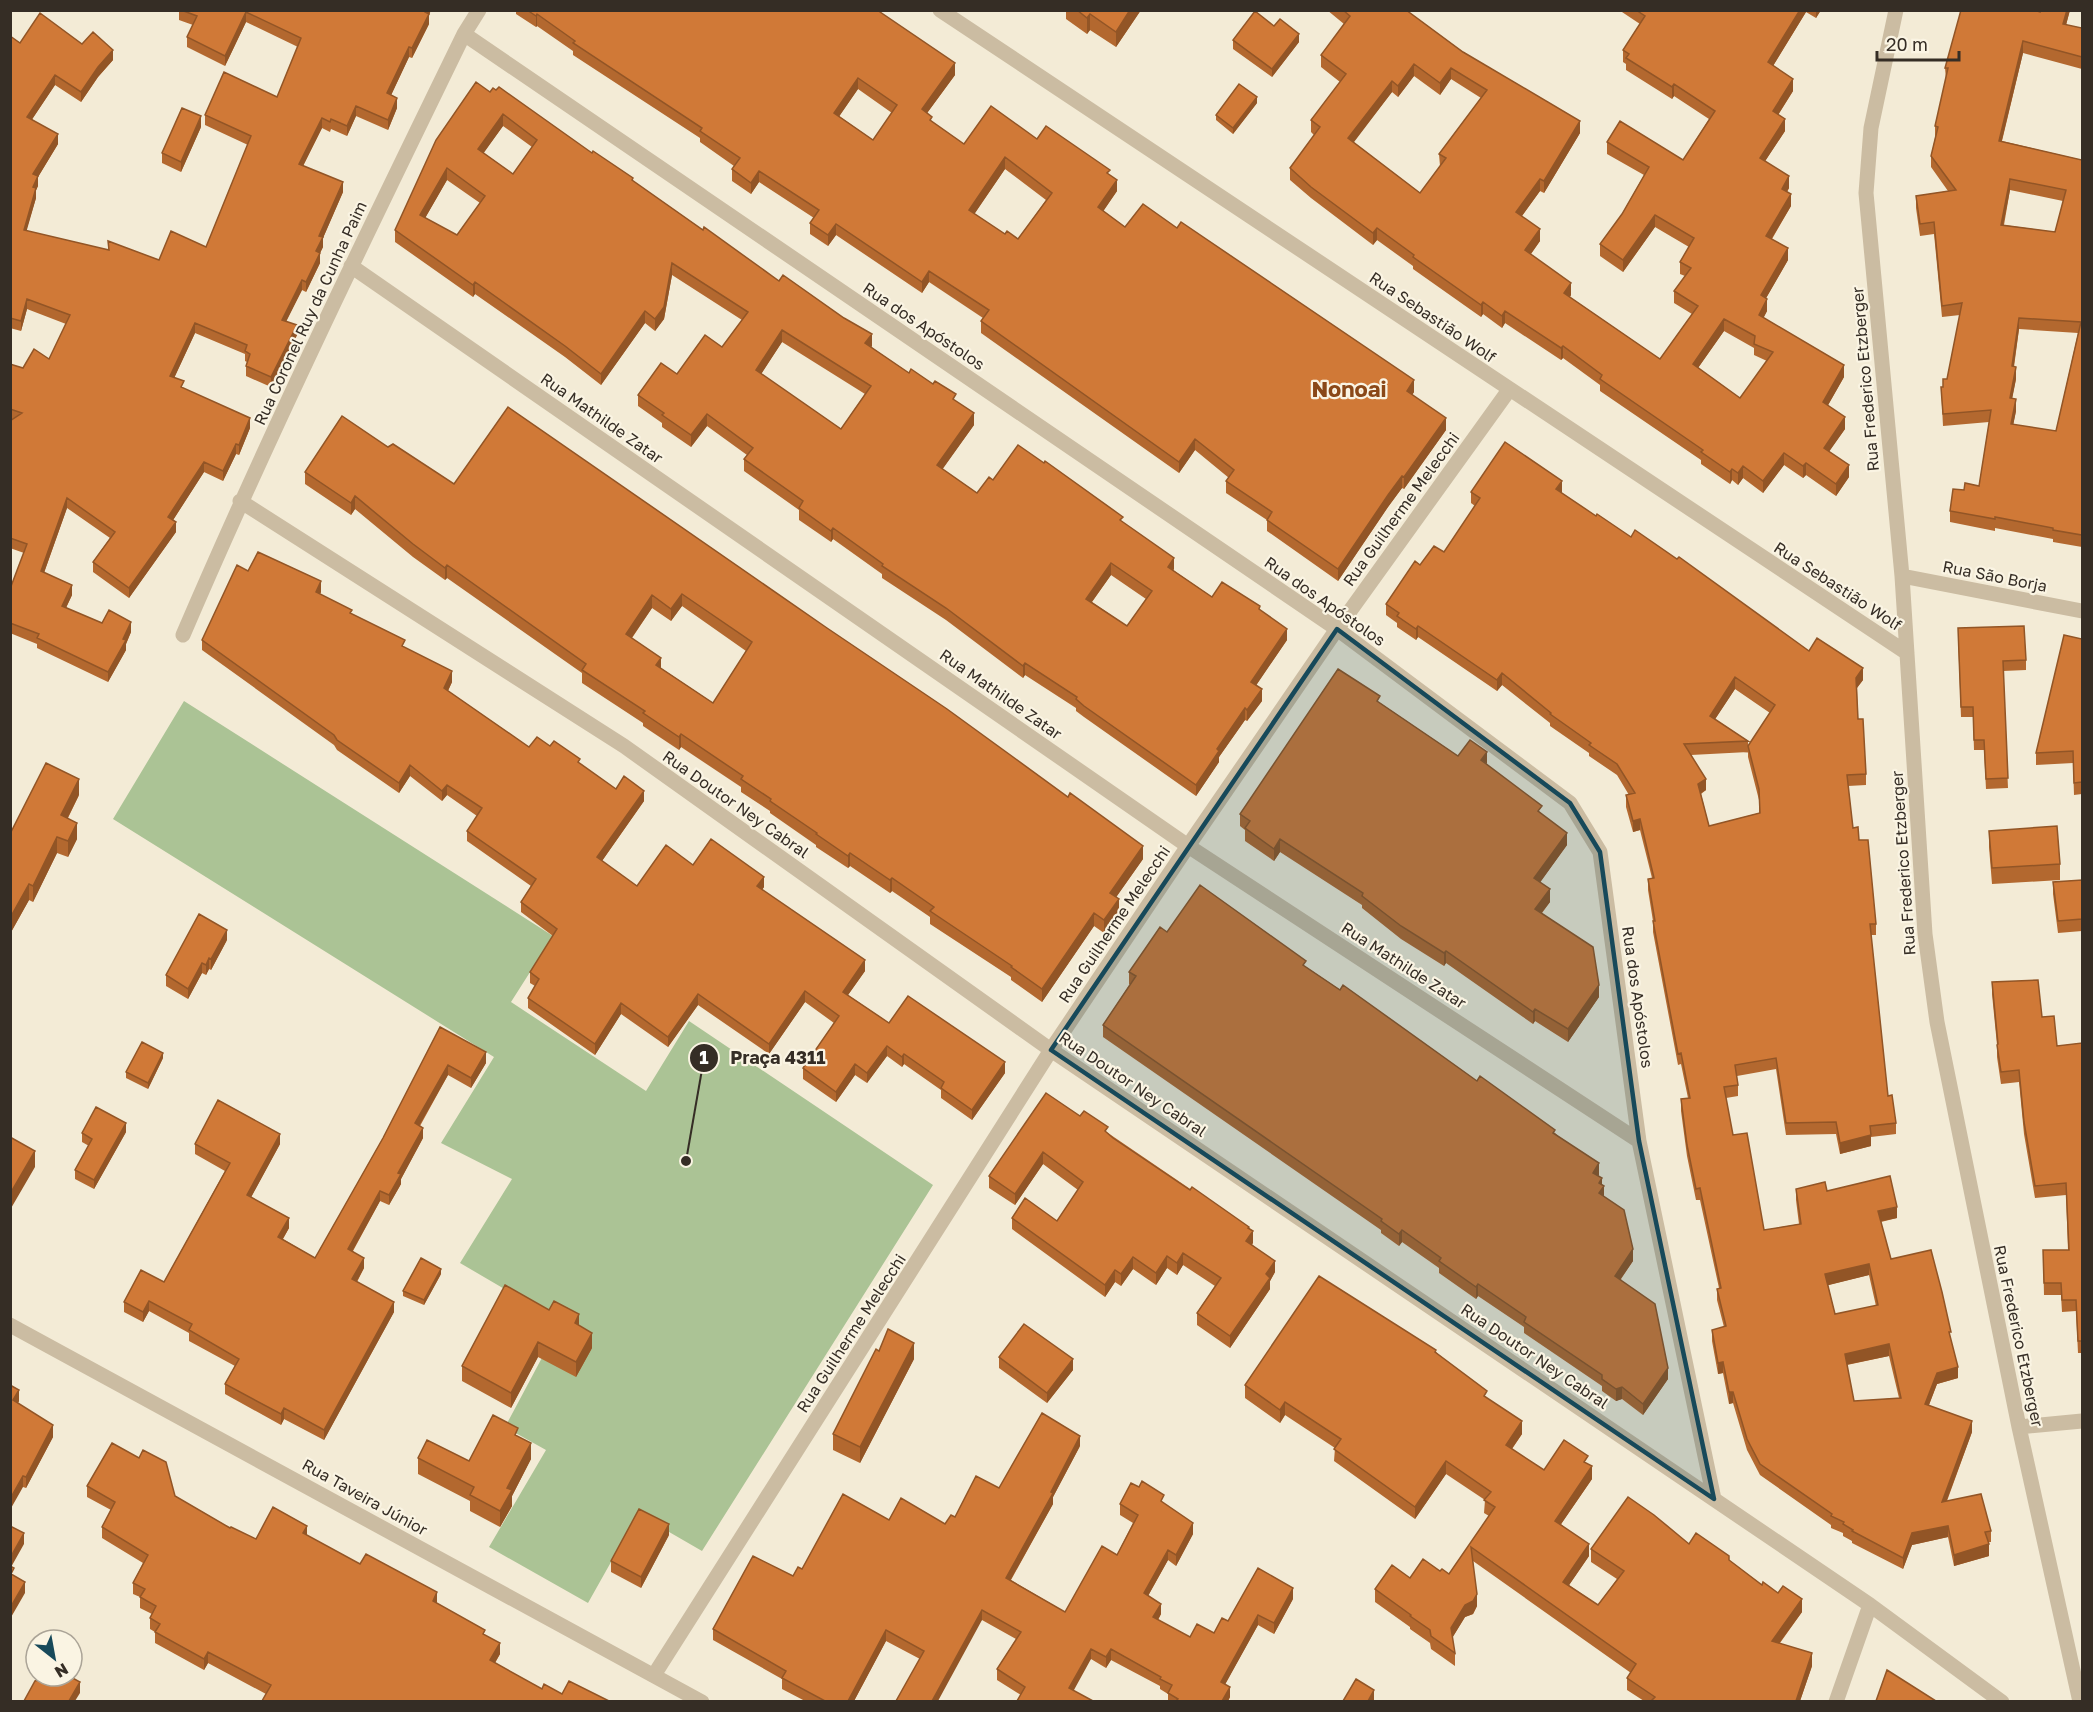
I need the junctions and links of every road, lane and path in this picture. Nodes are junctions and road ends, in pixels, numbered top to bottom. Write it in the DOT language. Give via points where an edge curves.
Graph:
graph roads {
  1 [pos="479,10"];
  2 [pos="940,10"];
  3 [pos="1896,10"];
  4 [pos="464,34"];
  5 [pos="351,266"];
  6 [pos="1509,390"];
  7 [pos="240,501"];
  8 [pos="1902,576"];
  9 [pos="2082,611"];
  10 [pos="1337,629"];
  11 [pos="183,635"];
  12 [pos="1906,653"];
  13 [pos="1188,846"];
  14 [pos="1051,1050"];
  15 [pos="1639,1141"];
  16 [pos="10,1325"];
  17 [pos="2082,1421"];
  18 [pos="2019,1426"];
  19 [pos="1714,1499"];
  20 [pos="1870,1605"];
  21 [pos="654,1675"];
  22 [pos="702,1701"];
  23 [pos="1836,1701"];
  24 [pos="2002,1701"];
  25 [pos="2080,1701"];
  1 -- 4 [label="street, Rua Coronel Ruy da Cunha Paim"];
  2 -- 6 [label="street, Rua Sebastião Wolf"];
  3 -- 8 [label="street, Rua Frederico Etzberger" via="1871,128 1866,193"];
  4 -- 5 [label="street, Rua Coronel Ruy da Cunha Paim"];
  4 -- 10 [label="street, Rua dos Apóstolos"];
  5 -- 7 [label="street, Rua Coronel Ruy da Cunha Paim"];
  5 -- 13 [label="street, Rua Mathilde Zatar"];
  6 -- 10 [label="street, Rua Guilherme Melecchi"];
  6 -- 12 [label="street, Rua Sebastião Wolf"];
  7 -- 11 [label="street, Rua Coronel Ruy da Cunha Paim"];
  7 -- 14 [label="street, Rua Doutor Ney Cabral" via="624,746"];
  8 -- 9 [label="street, Rua São Borja"];
  8 -- 12 [label="street, Rua Frederico Etzberger"];
  10 -- 13 [label="street, Rua Guilherme Melecchi"];
  10 -- 15 [label="street, Rua dos Apóstolos" via="1570,803 1600,852"];
  12 -- 18 [label="street, Rua Frederico Etzberger" via="1925,934 1937,1022"];
  13 -- 14 [label="street, Rua Guilherme Melecchi"];
  13 -- 15 [label="street, Rua Mathilde Zatar"];
  14 -- 19 [label="street, Rua Doutor Ney Cabral"];
  14 -- 21 [label="street, Rua Guilherme Melecchi"];
  15 -- 19 [label="street, Rua dos Apóstolos"];
  16 -- 21 [label="street, Rua Taveira Júnior"];
  17 -- 18 [label="street"];
  18 -- 25 [label="street, Rua Frederico Etzberger"];
  19 -- 20 [label="street, Rua Doutor Ney Cabral"];
  20 -- 23 [label="street"];
  20 -- 24 [label="street, Rua Doutor Ney Cabral"];
  21 -- 22 [label="street, Rua Taveira Júnior"];
}
